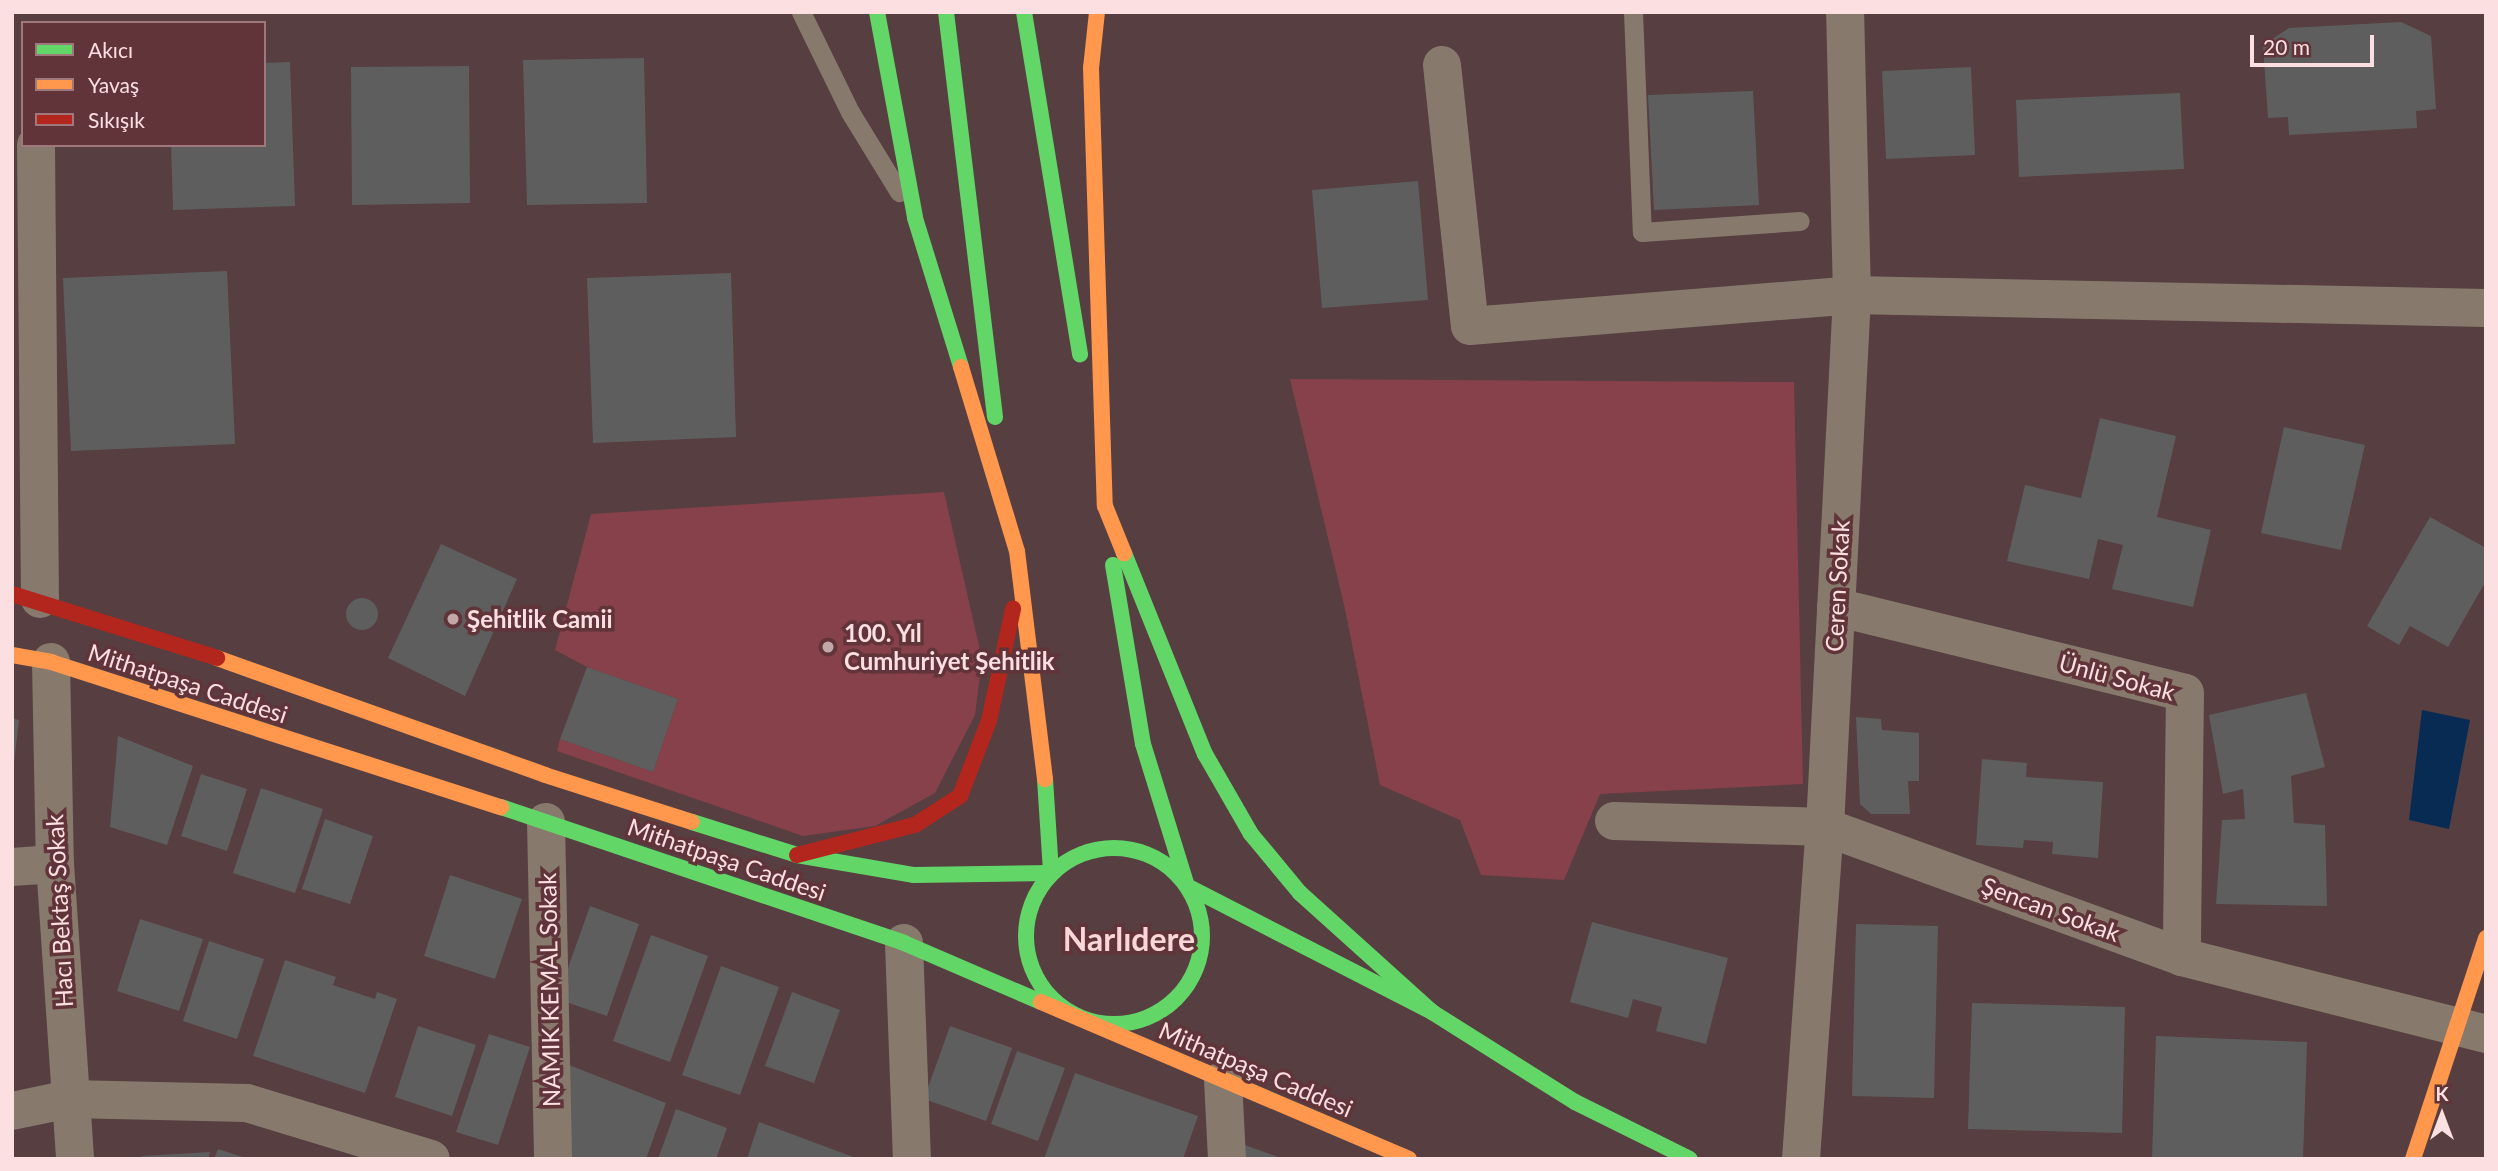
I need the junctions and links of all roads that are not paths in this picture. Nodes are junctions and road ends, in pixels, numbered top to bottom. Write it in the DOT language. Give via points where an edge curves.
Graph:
graph roads {
  1 [pos="801,12"];
  2 [pos="877,12"];
  3 [pos="946,12"];
  4 [pos="1024,12"];
  5 [pos="1097,12"];
  6 [pos="1633,12"];
  7 [pos="1845,12"];
  8 [pos="1442,65"];
  9 [pos="36,147"];
  10 [pos="915,218"];
  11 [pos="1800,221"];
  12 [pos="1852,295"];
  13 [pos="2486,308"];
  14 [pos="1105,506"];
  15 [pos="1007,516"];
  16 [pos="1017,551"];
  17 [pos="26,596"];
  18 [pos="1836,607"];
  19 [pos="12,655"];
  20 [pos="51,662"];
  21 [pos="1614,821"];
  22 [pos="546,822"];
  23 [pos="1825,827"];
  24 [pos="797,855"];
  25 [pos="55,864"];
  26 [pos="12,867"];
  27 [pos="1051,873"];
  28 [pos="1187,887"];
  29 [pos="2486,938"];
  30 [pos="904,943"];
  31 [pos="2182,957"];
  32 [pos="1432,1012"];
  33 [pos="1082,1018"];
  34 [pos="2471,1030"];
  35 [pos="1223,1080"];
  36 [pos="69,1099"];
  37 [pos="12,1111"];
  38 [pos="75,1159"];
  39 [pos="431,1159"];
  40 [pos="553,1159"];
  41 [pos="912,1159"];
  42 [pos="1227,1159"];
  43 [pos="1409,1159"];
  44 [pos="1690,1159"];
  45 [pos="1801,1159"];
  46 [pos="2413,1159"];
  1 -- 10 [label="lane" via="850,112"];
  2 -- 10 [label="main road"];
  3 -- 15 [label="main road"];
  4 -- 14 [label="main road"];
  5 -- 14 [label="main road" via="1091,68"];
  6 -- 11 [label="lane" via="1642,232"];
  7 -- 12 [label="street, Ceren Sokak"];
  8 -- 12 [label="street" via="1470,326"];
  9 -- 17 [label="street"];
  10 -- 15 [label="main road"];
  12 -- 13 [label="street"];
  12 -- 18 [label="street, Ceren Sokak"];
  14 -- 28 [label="main road" via="1143,744"];
  14 -- 32 [label="main road" via="1205,754 1251,834 1300,893"];
  15 -- 16 [label="main road"];
  16 -- 24 [label="main road" via="1012,625 989,721 960,796 915,825"];
  16 -- 27 [label="main road" via="1045,776"];
  17 -- 24 [label="main road, Mithatpaşa Caddesi" via="545,775"];
  18 -- 23 [label="street, Ceren Sokak"];
  18 -- 31 [label="street, Ünlü Sokak" via="2185,693"];
  19 -- 20 [label="main road, Mithatpaşa Caddesi"];
  20 -- 22 [label="main road, Mithatpaşa Caddesi"];
  20 -- 25 [label="street, Hacı Bektaş Sokak"];
  21 -- 23 [label="street, Şencan Sokak"];
  22 -- 30 [label="main road, Mithatpaşa Caddesi"];
  22 -- 40 [label="street, NAMIK KEMAL Sokak"];
  23 -- 31 [label="street, Şencan Sokak"];
  23 -- 45 [label="street, Ceren Sokak"];
  24 -- 27 [label="main road, Mithatpaşa Caddesi" via="914,876"];
  25 -- 26 [label="street"];
  25 -- 36 [label="street, Hacı Bektaş Sokak"];
  27 -- 28 [label="main road" via="1096,849 1122,848 1147,854 1170,867"];
  27 -- 33 [label="main road" via="1031,907 1027,954 1038,981 1056,1003"];
  28 -- 32 [label="main road"];
  28 -- 33 [label="main road" via="1199,912 1203,939 1197,967 1183,991 1163,1010 1137,1021 1109,1024"];
  29 -- 34 [label="main road"];
  30 -- 33 [label="main road, Mithatpaşa Caddesi"];
  30 -- 41 [label="street"];
  31 -- 34 [label="street, Şencan Sokak"];
  32 -- 44 [label="main road" via="1575,1102"];
  33 -- 35 [label="main road, Mithatpaşa Caddesi"];
  34 -- 46 [label="main road"];
  35 -- 42 [label="street"];
  35 -- 43 [label="main road, Mithatpaşa Caddesi"];
  36 -- 37 [label="street"];
  36 -- 38 [label="street, Hacı Bektaş Sokak"];
  36 -- 39 [label="street" via="247,1103"];
}
